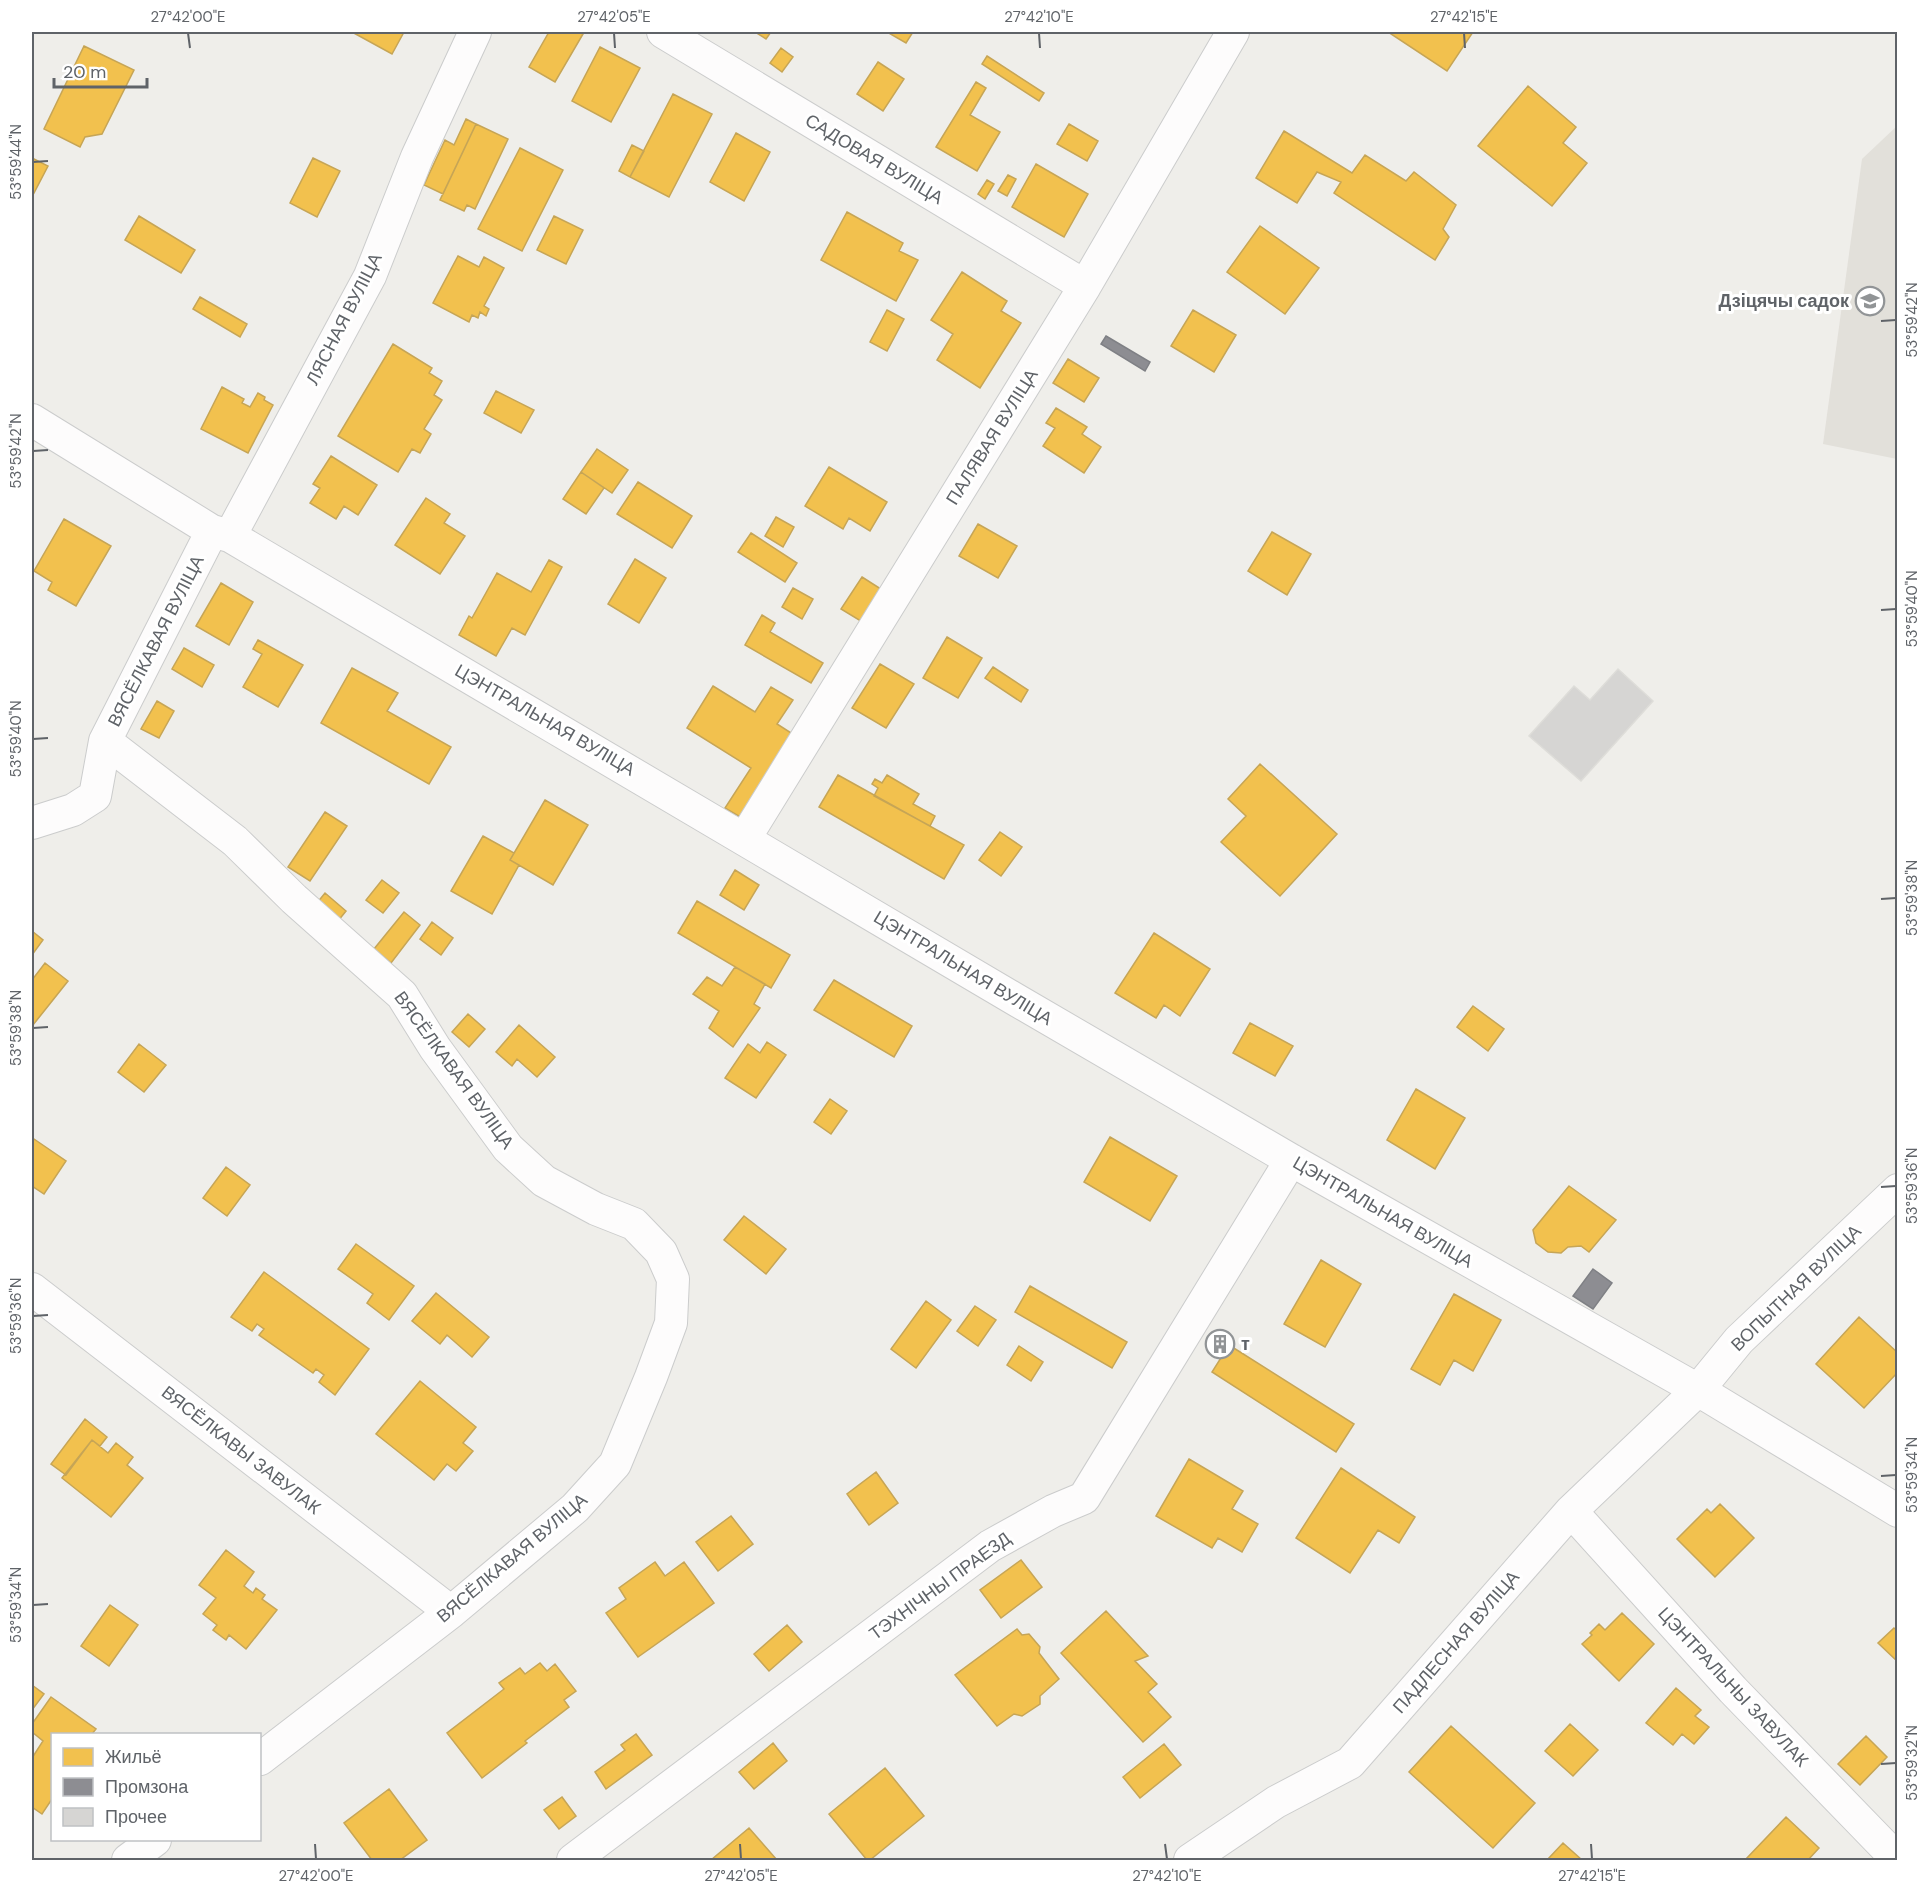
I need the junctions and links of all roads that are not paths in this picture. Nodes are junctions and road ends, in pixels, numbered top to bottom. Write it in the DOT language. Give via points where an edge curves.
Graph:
graph roads {
  1 [pos="475,32"];
  2 [pos="663,32"];
  3 [pos="1233,32"];
  4 [pos="1085,286"];
  5 [pos="32,420"];
  6 [pos="221,533"];
  7 [pos="105,741"];
  8 [pos="32,823"];
  9 [pos="745,838"];
  10 [pos="1291,1160"];
  11 [pos="1898,1190"];
  12 [pos="32,1288"];
  13 [pos="1698,1390"];
  14 [pos="1571,1511"];
  15 [pos="1898,1511"];
  16 [pos="451,1612"];
  17 [pos="261,1758"];
  18 [pos="152,1841"];
  19 [pos="128,1860"];
  20 [pos="573,1860"];
  21 [pos="1190,1860"];
  22 [pos="1898,1860"];
  1 -- 6 [label="street, ЛЯСНАЯ ВУЛІЦА" via="417,157 370,276"];
  2 -- 4 [label="street, САДОВАЯ ВУЛІЦА"];
  3 -- 4 [label="street, ПАЛЯВАЯ ВУЛІЦА"];
  4 -- 9 [label="street, ПАЛЯВАЯ ВУЛІЦА"];
  5 -- 6 [label="street, ЦЭНТРАЛЬНАЯ ВУЛІЦА"];
  6 -- 7 [label="street, ВЯСЁЛКАВАЯ ВУЛІЦА"];
  6 -- 9 [label="street, ЦЭНТРАЛЬНАЯ ВУЛІЦА"];
  7 -- 8 [label="street" via="95,796 73,810"];
  7 -- 16 [label="street, ВЯСЁЛКАВАЯ ВУЛІЦА" via="235,841 402,995 435,1048 508,1148 544,1181 634,1224 661,1252 673,1279 670,1323 615,1464 575,1508"];
  9 -- 10 [label="street, ЦЭНТРАЛЬНАЯ ВУЛІЦА"];
  10 -- 13 [label="street, ЦЭНТРАЛЬНАЯ ВУЛІЦА"];
  10 -- 20 [label="street, ТЭХНІЧНЫ ПРАЕЗД" via="1084,1498 990,1546"];
  11 -- 13 [label="street, ВОПЫТНАЯ ВУЛІЦА" via="1740,1340"];
  12 -- 16 [label="street, ВЯСЁЛКАВЫ ЗАВУЛАК"];
  13 -- 14 [label="street, ПАДЛЕСНАЯ ВУЛІЦА"];
  13 -- 15 [label="street, ЦЭНТРАЛЬНАЯ ВУЛІЦА"];
  14 -- 21 [label="street, ПАДЛЕСНАЯ ВУЛІЦА" via="1350,1763 1276,1802"];
  14 -- 22 [label="street, ЦЭНТРАЛЬНЫ ЗАВУЛАК" via="1733,1690"];
  16 -- 17 [label="street, ВЯСЁЛКАВАЯ ВУЛІЦА"];
  18 -- 19 [label="street"];
}
